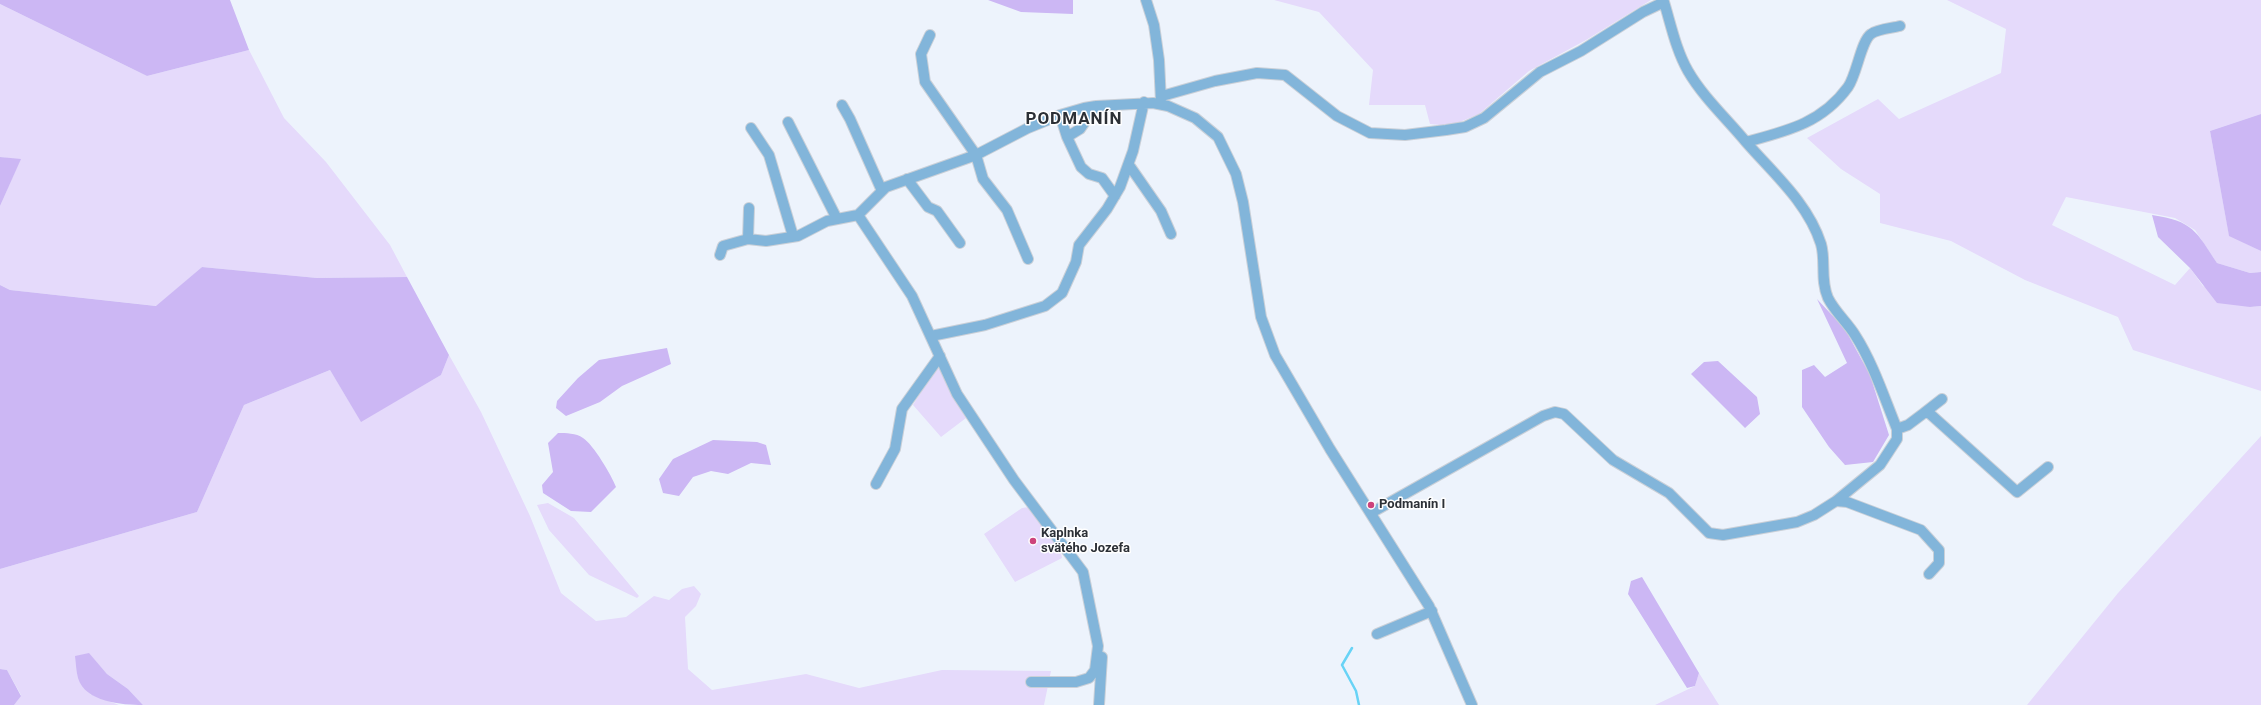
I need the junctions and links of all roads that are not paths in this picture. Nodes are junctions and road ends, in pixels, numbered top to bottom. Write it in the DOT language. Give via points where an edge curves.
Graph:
graph roads {
  1 [pos="1146,0"];
  2 [pos="1900,26"];
  3 [pos="930,35"];
  4 [pos="1161,100"];
  5 [pos="1144,102"];
  6 [pos="842,105"];
  7 [pos="1096,106"];
  8 [pos="1060,115"];
  9 [pos="788,122"];
  10 [pos="751,128"];
  11 [pos="1067,137"];
  12 [pos="1746,142"];
  13 [pos="976,156"];
  14 [pos="1129,164"];
  15 [pos="907,178"];
  16 [pos="882,191"];
  17 [pos="1115,196"];
  18 [pos="749,208"];
  19 [pos="858,215"];
  20 [pos="837,219"];
  21 [pos="1171,234"];
  22 [pos="793,236"];
  23 [pos="748,239"];
  24 [pos="960,243"];
  25 [pos="720,255"];
  26 [pos="1028,259"];
  27 [pos="931,336"];
  28 [pos="940,356"];
  29 [pos="1942,399"];
  30 [pos="1924,413"];
  31 [pos="1897,429"];
  32 [pos="2048,467"];
  33 [pos="876,484"];
  34 [pos="1836,501"];
  35 [pos="1371,513"];
  36 [pos="1929,574"];
  37 [pos="1432,611"];
  38 [pos="1377,634"];
  39 [pos="1098,646"];
  40 [pos="1031,682"];
  41 [pos="1099,705"];
  42 [pos="1472,705"];
  1 -- 4 [label="street" via="1154,24"];
  2 -- 12 [label="street" via="1871,34 1864,43 1861,57 1848,86 1816,118 1795,128"];
  3 -- 13 [label="street" via="921,54 925,82"];
  4 -- 5 [label="street"];
  4 -- 12 [label="street" via="1215,81 1257,73 1285,75 1337,116 1370,133 1405,135 1446,130 1484,118 1540,72 1664,2 1688,71 1700,89"];
  4 -- 35 [label="street" via="1199,121 1212,131 1224,146 1240,187 1260,311 1268,341 1303,405"];
  5 -- 7 [label="street"];
  5 -- 14 [label="street"];
  6 -- 16 [label="street"];
  7 -- 8 [label="street"];
  7 -- 11 [label="street" via="1080,129"];
  8 -- 11 [label="street"];
  8 -- 13 [label="street" via="1028,128"];
  9 -- 20 [label="street"];
  10 -- 22 [label="street" via="769,155"];
  11 -- 17 [label="street" via="1081,167 1089,174 1102,178"];
  12 -- 31 [label="street" via="1808,212 1821,246 1823,279 1828,296 1865,354"];
  13 -- 15 [label="street"];
  13 -- 26 [label="street" via="983,179 1007,210"];
  14 -- 17 [label="street"];
  14 -- 21 [label="street" via="1161,211"];
  15 -- 16 [label="street"];
  15 -- 24 [label="street" via="928,207 937,211"];
  16 -- 19 [label="street"];
  17 -- 27 [label="street" via="1079,245 1076,262 1062,293 1045,306 985,325"];
  18 -- 23 [label="street"];
  19 -- 20 [label="street"];
  19 -- 27 [label="street" via="912,296"];
  20 -- 22 [label="street"];
  22 -- 23 [label="street" via="766,241"];
  23 -- 25 [label="street" via="724,246"];
  27 -- 28 [label="street"];
  28 -- 33 [label="street" via="902,409 895,449"];
  28 -- 39 [label="street" via="957,394 1009,474 1082,572"];
  29 -- 30 [label="street"];
  30 -- 31 [label="street" via="1908,425"];
  30 -- 32 [label="street" via="1935,416 2017,492"];
  31 -- 34 [label="street" via="1897,438 1880,465"];
  34 -- 35 [label="street" via="1797,522 1723,534 1709,533 1669,493 1613,460 1564,414 1555,412 1543,416"];
  34 -- 36 [label="street" via="1847,502 1921,530 1939,550 1939,563"];
  35 -- 37 [label="street"];
  37 -- 38 [label="street"];
  37 -- 42 [label="street"];
  39 -- 40 [label="street" via="1095,670 1089,678 1076,682"];
  39 -- 41 [label="street" via="1103,659"];
}
